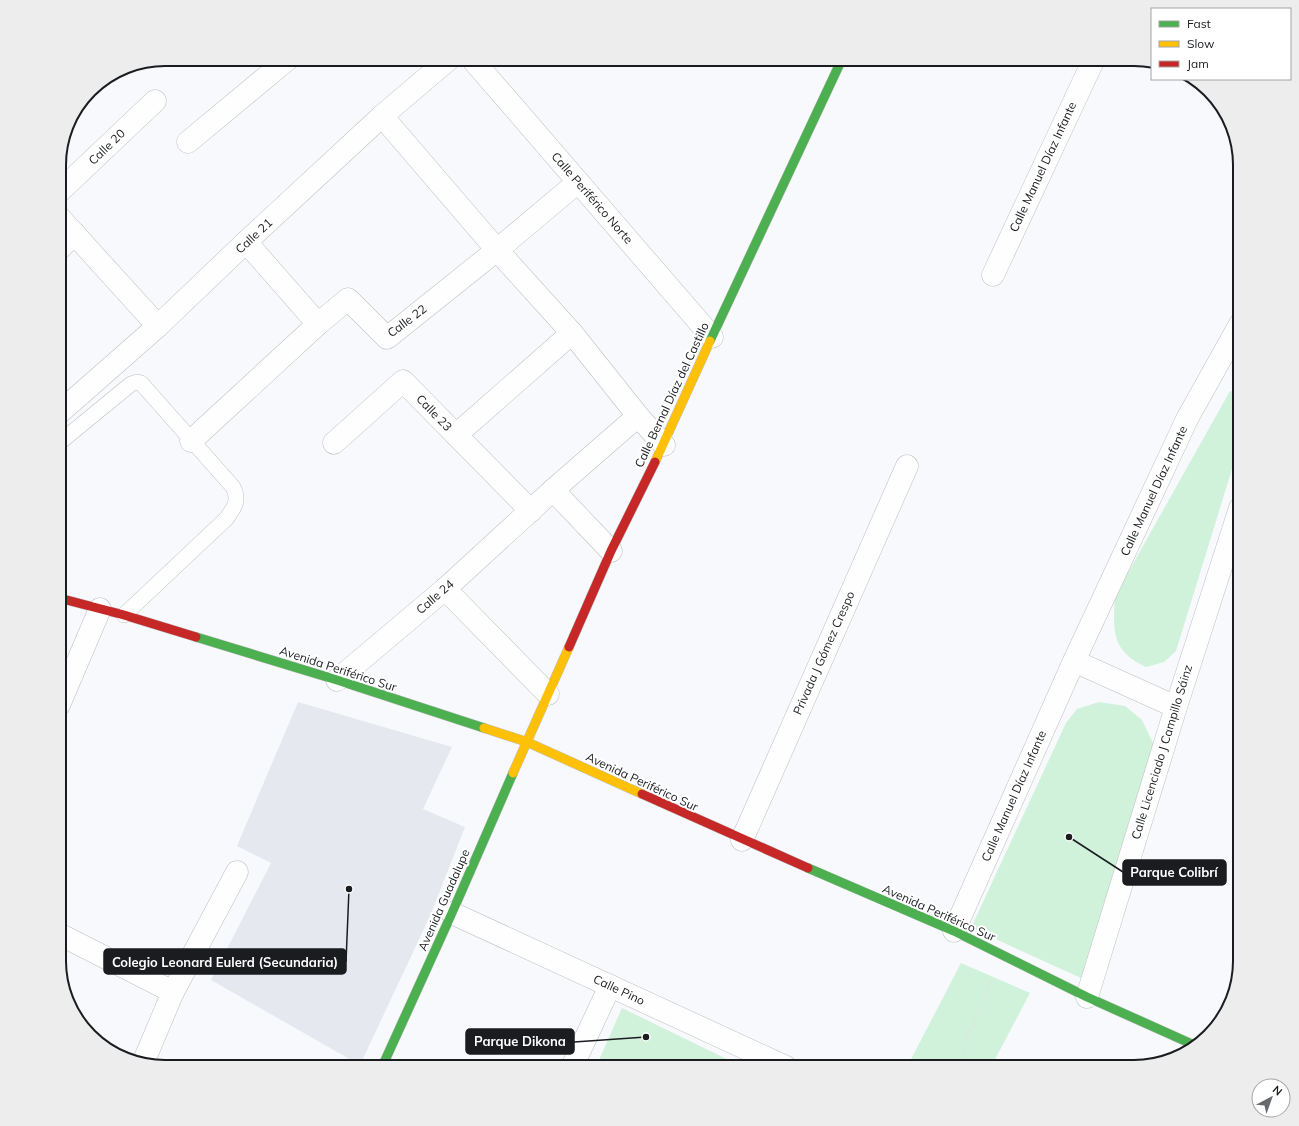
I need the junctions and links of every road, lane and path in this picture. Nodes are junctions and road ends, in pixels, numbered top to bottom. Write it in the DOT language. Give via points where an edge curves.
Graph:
graph roads {
  1 [pos="280,66"];
  2 [pos="440,66"];
  3 [pos="478,66"];
  4 [pos="839,66"];
  5 [pos="1091,66"];
  6 [pos="155,101"];
  7 [pos="382,116"];
  8 [pos="188,142"];
  9 [pos="578,182"];
  10 [pos="66,185"];
  11 [pos="66,224"];
  12 [pos="75,234"];
  13 [pos="66,242"];
  14 [pos="246,242"];
  15 [pos="497,250"];
  16 [pos="993,275"];
  17 [pos="318,324"];
  18 [pos="158,326"];
  19 [pos="572,334"];
  20 [pos="712,337"];
  21 [pos="1233,337"];
  22 [pos="66,407"];
  23 [pos="638,416"];
  24 [pos="456,435"];
  25 [pos="66,437"];
  26 [pos="191,441"];
  27 [pos="334,443"];
  28 [pos="664,445"];
  29 [pos="907,466"];
  30 [pos="553,490"];
  31 [pos="531,511"];
  32 [pos="1233,530"];
  33 [pos="611,551"];
  34 [pos="445,589"];
  35 [pos="66,600"];
  36 [pos="100,609"];
  37 [pos="124,615"];
  38 [pos="1074,661"];
  39 [pos="337,680"];
  40 [pos="66,689"];
  41 [pos="548,694"];
  42 [pos="1176,707"];
  43 [pos="527,742"];
  44 [pos="742,840"];
  45 [pos="237,872"];
  46 [pos="452,913"];
  47 [pos="954,931"];
  48 [pos="66,938"];
  49 [pos="1002,955"];
  50 [pos="610,986"];
  51 [pos="173,992"];
  52 [pos="1087,997"];
  53 [pos="1189,1043"];
  54 [pos="145,1058"];
  55 [pos="385,1060"];
  56 [pos="575,1060"];
  57 [pos="771,1060"];
  58 [pos="963,1060"];
  1 -- 8 [label="street"];
  2 -- 7 [label="street, Calle 21"];
  3 -- 9 [label="street, Calle Periférico Norte"];
  4 -- 20 [label="street, Calle Bernal Díaz del Castillo"];
  5 -- 16 [label="street, Calle Manuel Díaz Infante"];
  6 -- 10 [label="street, Calle 20"];
  7 -- 14 [label="street, Calle 21"];
  7 -- 15 [label="street"];
  9 -- 15 [label="street, Calle 22"];
  9 -- 20 [label="street, Calle Periférico Norte"];
  11 -- 12 [label="street"];
  12 -- 13 [label="street"];
  12 -- 18 [label="street"];
  14 -- 17 [label="street"];
  14 -- 18 [label="street, Calle 21"];
  15 -- 17 [label="street, Calle 22" via="387,338 348,299"];
  15 -- 19 [label="street"];
  17 -- 26 [label="street, Calle 22"];
  18 -- 22 [label="street, Calle 21"];
  19 -- 23 [label="street"];
  19 -- 24 [label="street, Calle 23"];
  20 -- 28 [label="street, Calle Bernal Díaz del Castillo"];
  21 -- 38 [label="street, Calle Manuel Díaz Infante" via="1187,419"];
  23 -- 28 [label="street"];
  23 -- 30 [label="street, Calle 24"];
  24 -- 27 [label="street, Calle 23" via="403,381"];
  24 -- 31 [label="street"];
  25 -- 26 [label="lane" via="136,382 141,383"];
  26 -- 37 [label="lane" via="233,487 236,494 235,507 226,519"];
  28 -- 33 [label="street, Calle Bernal Díaz del Castillo"];
  29 -- 44 [label="street, Privada J Gómez Crespo"];
  30 -- 31 [label="street, Calle 24"];
  30 -- 33 [label="street"];
  31 -- 34 [label="street, Calle 24"];
  32 -- 42 [label="street, Calle Licenciado J Campillo Sáinz"];
  33 -- 41 [label="street, Calle Bernal Díaz del Castillo"];
  34 -- 39 [label="street, Calle 24"];
  34 -- 41 [label="street"];
  35 -- 36 [label="street, Avenida Periférico Sur"];
  36 -- 37 [label="street, Avenida Periférico Sur"];
  36 -- 40 [label="street"];
  37 -- 39 [label="street, Avenida Periférico Sur"];
  38 -- 42 [label="street"];
  38 -- 47 [label="street, Calle Manuel Díaz Infante"];
  39 -- 43 [label="street, Avenida Periférico Sur"];
  41 -- 43 [label="street, Calle Bernal Díaz del Castillo"];
  42 -- 52 [label="street, Calle Licenciado J Campillo Sáinz"];
  43 -- 44 [label="street, Avenida Periférico Sur"];
  43 -- 46 [label="street, Avenida Guadalupe"];
  44 -- 47 [label="street, Avenida Periférico Sur"];
  45 -- 51 [label="street"];
  46 -- 50 [label="street, Calle Pino"];
  46 -- 55 [label="street, Avenida Guadalupe"];
  47 -- 49 [label="street, Avenida Periférico Sur"];
  48 -- 51 [label="street"];
  49 -- 52 [label="street, Avenida Periférico Sur"];
  49 -- 58 [label="path" via="966,1040"];
  50 -- 56 [label="street"];
  50 -- 57 [label="street, Calle Pino"];
  51 -- 54 [label="street"];
  52 -- 53 [label="street, Avenida Periférico Sur"];
}
